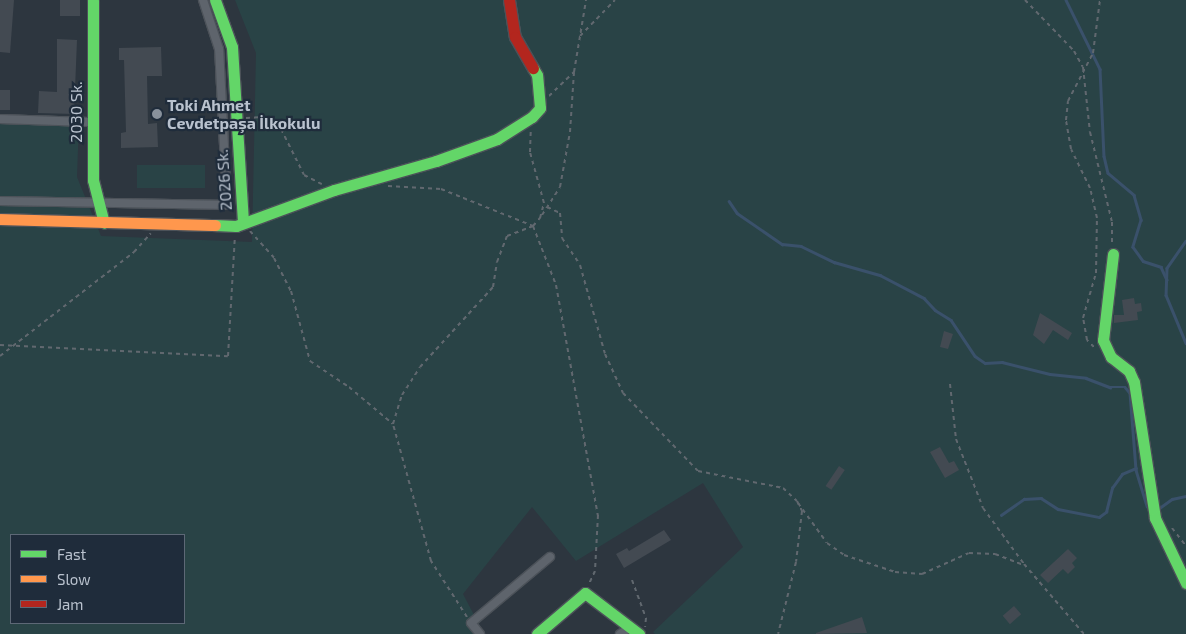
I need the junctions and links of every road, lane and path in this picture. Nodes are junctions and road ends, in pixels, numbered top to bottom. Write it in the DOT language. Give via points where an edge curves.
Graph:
graph roads {
  1 [pos="93,0"];
  2 [pos="203,0"];
  3 [pos="215,0"];
  4 [pos="509,0"];
  5 [pos="586,0"];
  6 [pos="615,0"];
  7 [pos="1026,0"];
  8 [pos="1100,0"];
  9 [pos="580,36"];
  10 [pos="1083,67"];
  11 [pos="574,72"];
  12 [pos="540,108"];
  13 [pos="532,117"];
  14 [pos="0,118"];
  15 [pos="236,118"];
  16 [pos="92,122"];
  17 [pos="382,187"];
  18 [pos="334,190"];
  19 [pos="0,201"];
  20 [pos="99,204"];
  21 [pos="547,207"];
  22 [pos="540,218"];
  23 [pos="0,219"];
  24 [pos="104,223"];
  25 [pos="160,224"];
  26 [pos="239,224"];
  27 [pos="533,226"];
  28 [pos="1113,254"];
  29 [pos="0,345"];
  30 [pos="16,345"];
  31 [pos="0,356"];
  32 [pos="1111,357"];
  33 [pos="950,384"];
  34 [pos="393,424"];
  35 [pos="796,501"];
  36 [pos="550,557"];
  37 [pos="1026,566"];
  38 [pos="632,580"];
  39 [pos="1186,583"];
  40 [pos="585,593"];
  41 [pos="471,623"];
  42 [pos="630,632"];
  43 [pos="480,634"];
  44 [pos="537,634"];
  45 [pos="644,634"];
  46 [pos="778,634"];
  47 [pos="1084,634"];
  1 -- 16 [label="street, 2030 Sk."];
  2 -- 20 [label="street, 2026 Sk." via="220,49 227,205"];
  3 -- 15 [label="street, 2026 Sk." via="232,47"];
  4 -- 12 [label="street" via="515,37 537,75"];
  5 -- 9 [label="path"];
  6 -- 9 [label="path"];
  7 -- 10 [label="path" via="1074,51"];
  8 -- 10 [label="path" via="1093,53"];
  9 -- 11 [label="path"];
  10 -- 28 [label="path" via="1097,173 1112,222"];
  10 -- 32 [label="path" via="1068,101 1066,120 1077,168 1090,188 1097,218 1096,273 1083,318 1084,330 1087,340 1099,352"];
  11 -- 12 [label="path"];
  11 -- 21 [label="path" via="570,132 560,187"];
  12 -- 13 [label="street"];
  13 -- 18 [label="street" via="497,139 436,161"];
  13 -- 22 [label="path" via="530,152 544,203"];
  14 -- 16 [label="street"];
  15 -- 18 [label="path" via="264,118 282,129 304,175"];
  15 -- 26 [label="street, 2026 Sk."];
  16 -- 20 [label="street, 2030 Sk." via="93,180"];
  17 -- 27 [label="path" via="441,189"];
  18 -- 26 [label="street"];
  19 -- 20 [label="street"];
  20 -- 24 [label="street, 2030 Sk."];
  21 -- 22 [label="path"];
  21 -- 35 [label="path" via="560,213 562,238 580,265 605,354 623,393 698,471 784,488"];
  22 -- 27 [label="path"];
  23 -- 24 [label="street, 2026 Sk."];
  24 -- 25 [label="street, 2026 Sk."];
  25 -- 26 [label="street, 2026 Sk."];
  25 -- 30 [label="path" via="134,252"];
  26 -- 30 [label="path" via="228,356"];
  26 -- 34 [label="path" via="274,258 291,291 310,360"];
  27 -- 34 [label="path" via="507,236 492,287 420,367 402,395"];
  27 -- 40 [label="path" via="556,285 598,515 595,571"];
  28 -- 32 [label="street" via="1102,340"];
  29 -- 30 [label="path"];
  30 -- 31 [label="path"];
  32 -- 39 [label="street" via="1129,371 1134,382 1155,518"];
  33 -- 37 [label="path" via="956,439 983,508"];
  34 -- 41 [label="path" via="431,561"];
  35 -- 37 [label="path" via="827,543 844,555 895,572 922,574 969,553 995,554"];
  35 -- 46 [label="path" via="802,512 796,562"];
  36 -- 41 [label="street"];
  37 -- 47 [label="path"];
  38 -- 45 [label="path" via="646,618"];
  40 -- 42 [label="street"];
  40 -- 44 [label="street"];
  41 -- 43 [label="street"];
}
